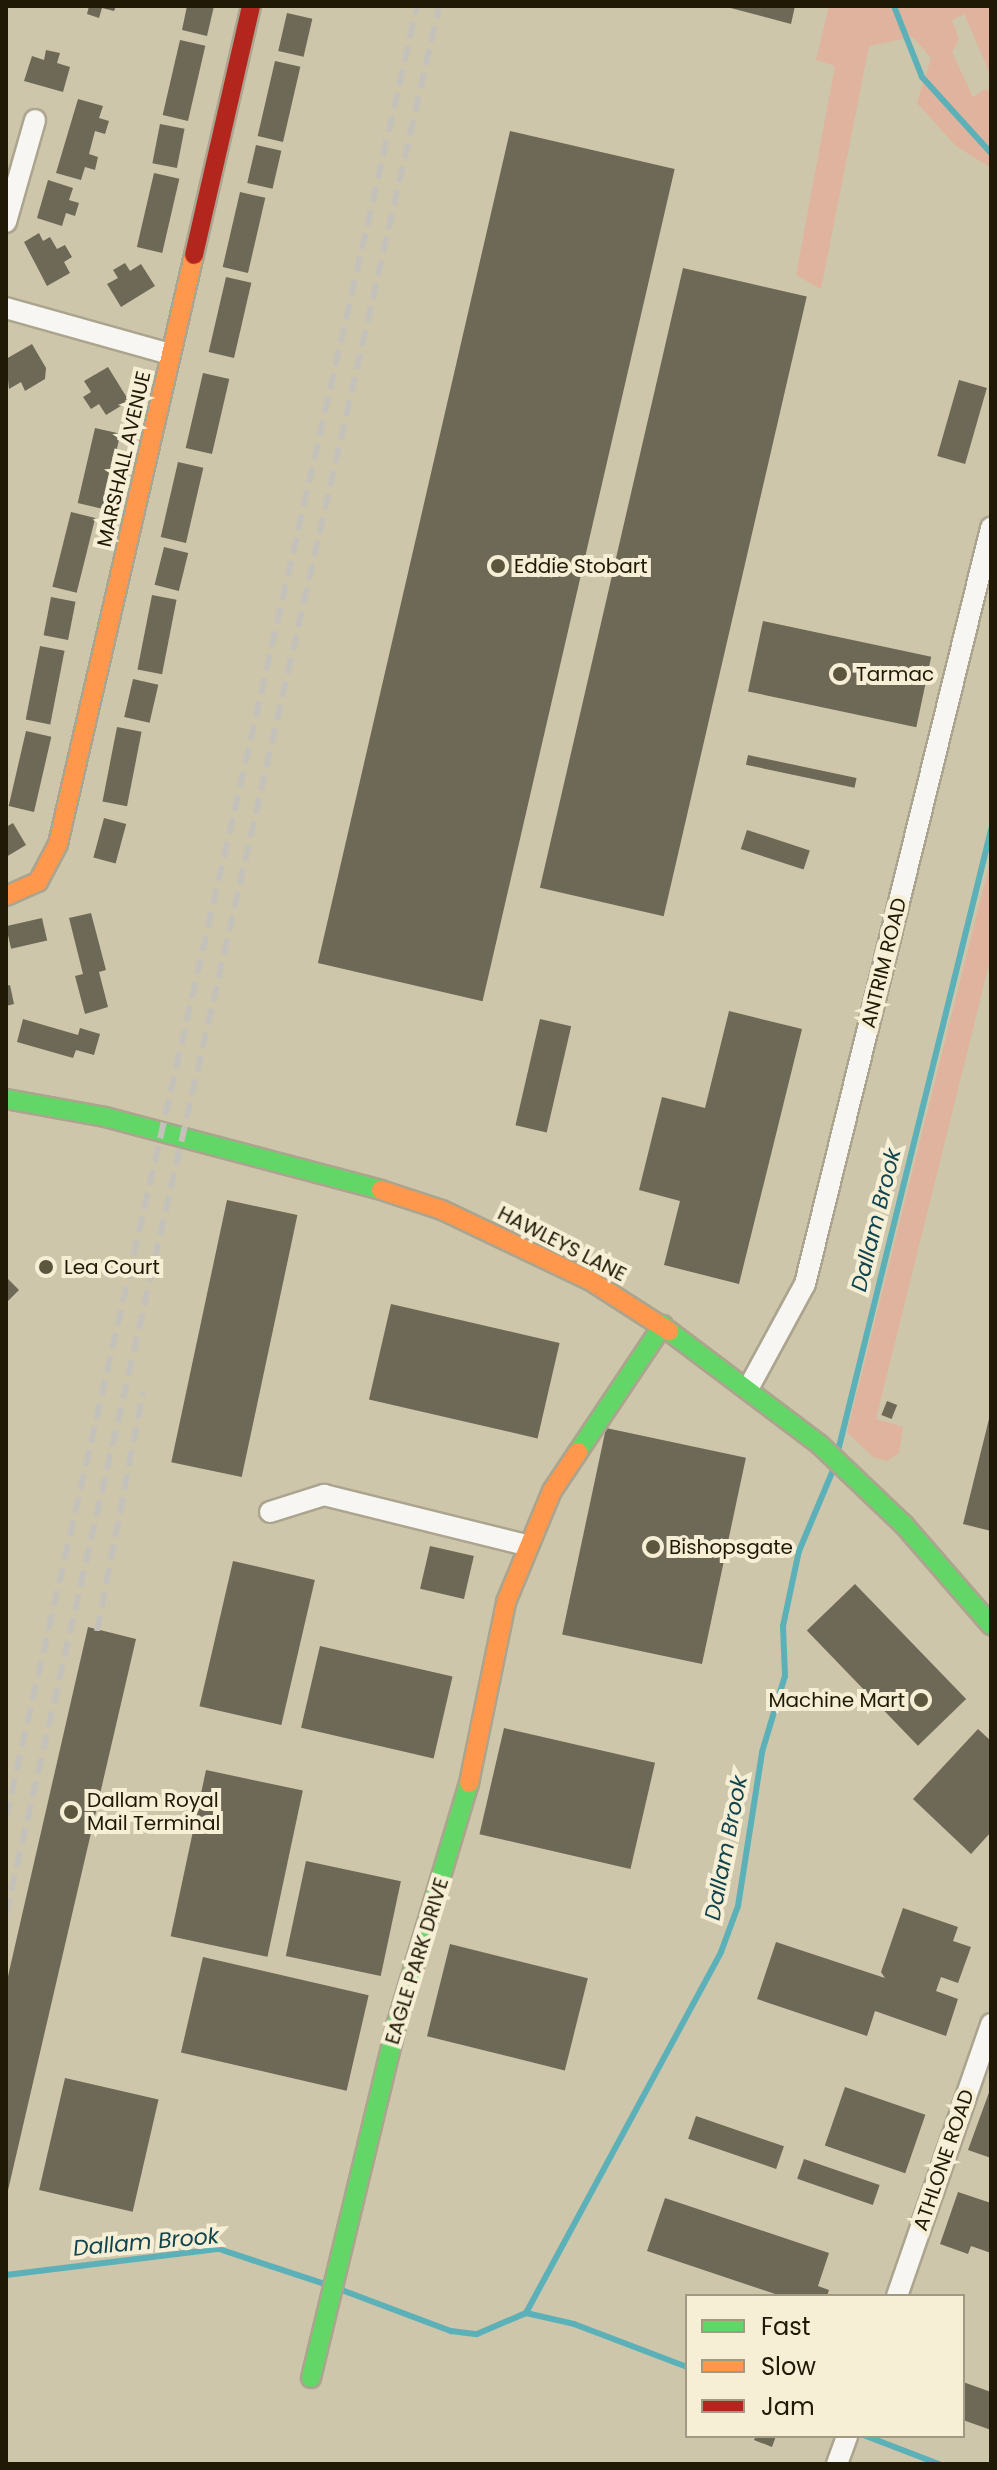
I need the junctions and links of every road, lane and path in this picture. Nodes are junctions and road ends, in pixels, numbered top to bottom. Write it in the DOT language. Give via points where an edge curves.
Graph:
graph roads {
  1 [pos="251,6"];
  2 [pos="35,120"];
  3 [pos="6,222"];
  4 [pos="6,308"];
  5 [pos="170,354"];
  6 [pos="991,528"];
  7 [pos="6,896"];
  8 [pos="6,1099"];
  9 [pos="663,1325"];
  10 [pos="749,1387"];
  11 [pos="270,1512"];
  12 [pos="526,1545"];
  13 [pos="991,1625"];
  14 [pos="991,2024"];
  15 [pos="898,2294"];
  16 [pos="311,2378"];
  1 -- 5 [label="street, MARSHALL AVENUE"];
  2 -- 3 [label="street"];
  4 -- 5 [label="street"];
  5 -- 7 [label="street, MARSHALL AVENUE" via="58,844 38,882"];
  6 -- 10 [label="street, ANTRIM ROAD" via="805,1284"];
  8 -- 9 [label="street, HAWLEYS LANE" via="263,1155 442,1210 531,1250"];
  9 -- 10 [label="street, HAWLEYS LANE"];
  9 -- 12 [label="street, EAGLE PARK DRIVE" via="565,1469"];
  10 -- 13 [label="street, HAWLEYS LANE" via="852,1473"];
  11 -- 12 [label="street" via="324,1495"];
  12 -- 16 [label="street, EAGLE PARK DRIVE" via="497,1634 464,1804 397,2023"];
  14 -- 15 [label="street, ATHLONE ROAD"];
}
